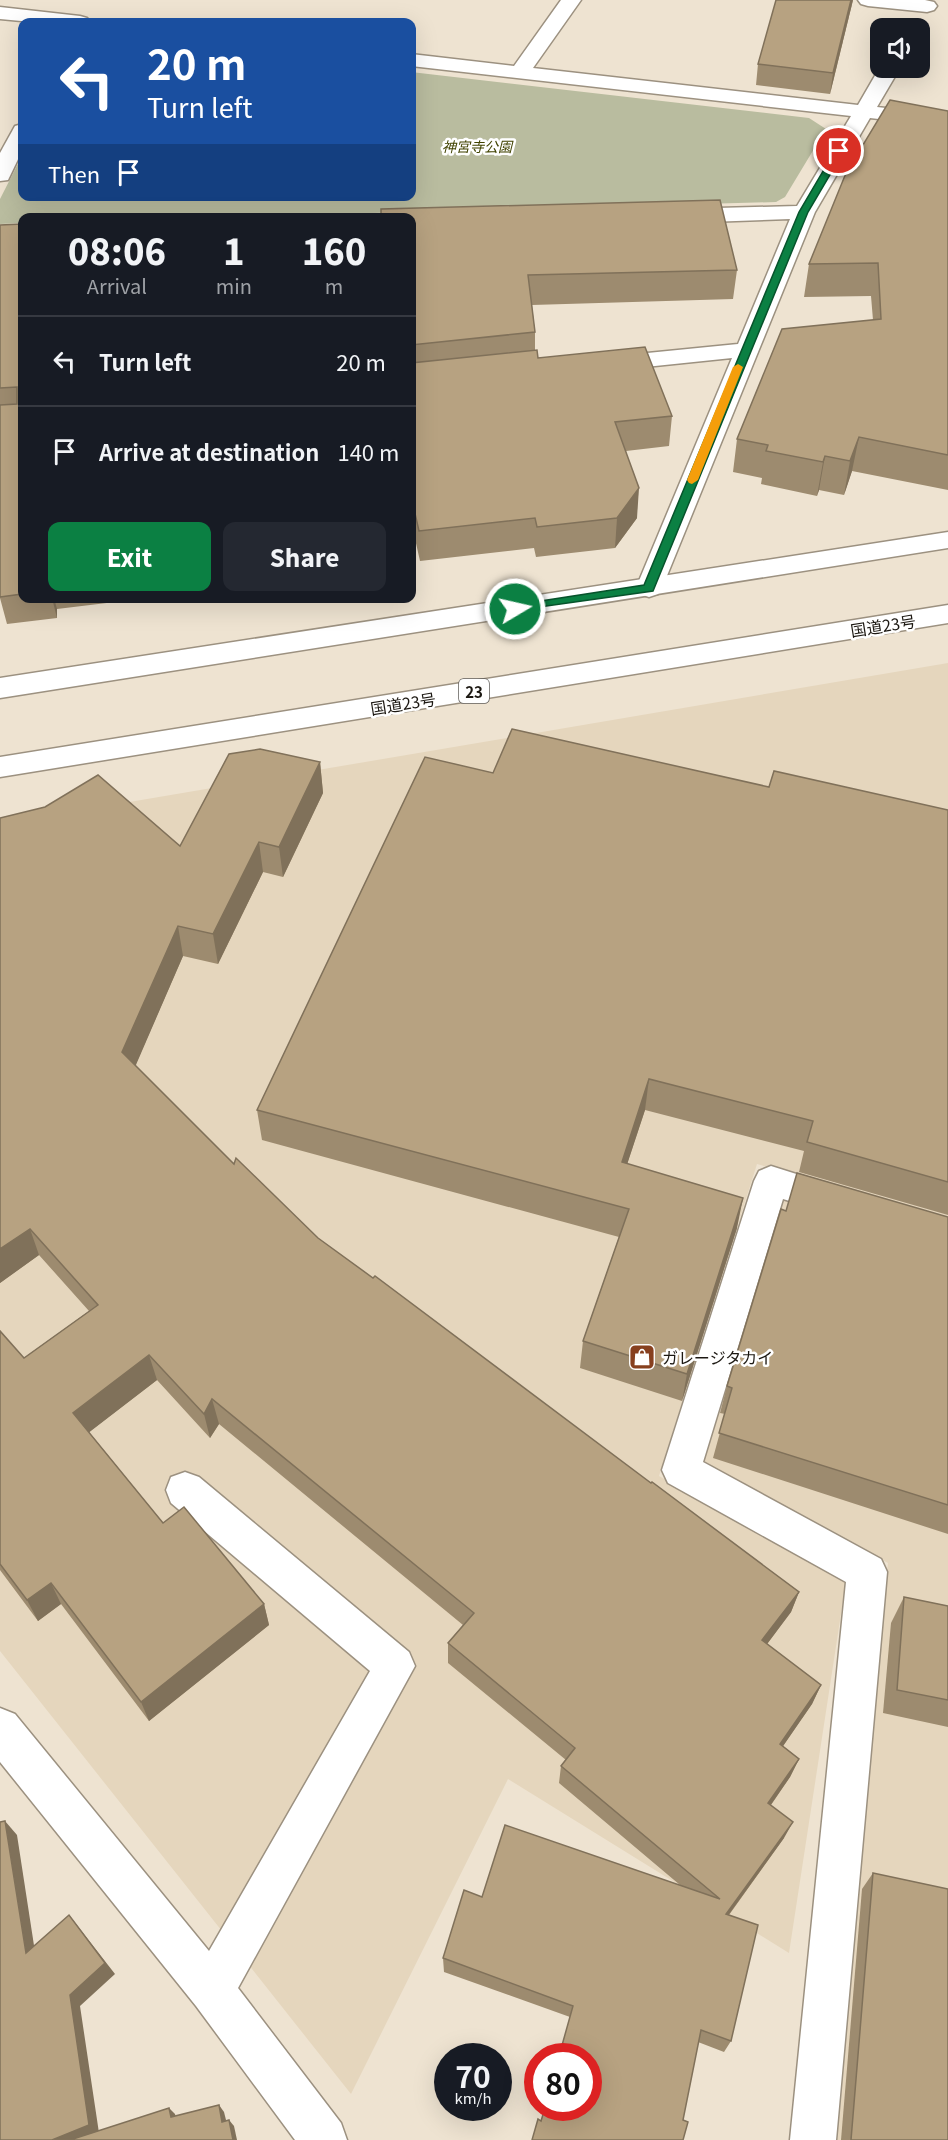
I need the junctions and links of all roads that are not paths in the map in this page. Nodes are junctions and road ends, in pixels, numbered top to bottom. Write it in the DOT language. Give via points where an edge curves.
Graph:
graph roads {
  1 [pos="572,0"];
  2 [pos="867,0"];
  3 [pos="925,9"];
  4 [pos="0,14"];
  5 [pos="64,18"];
  6 [pos="416,61"];
  7 [pos="520,72"];
  8 [pos="884,78"];
  9 [pos="863,111"];
  10 [pos="948,121"];
  11 [pos="18,138"];
  12 [pos="0,175"];
  13 [pos="804,212"];
  14 [pos="661,216"];
  15 [pos="745,350"];
  16 [pos="590,366"];
  17 [pos="948,540"];
  18 [pos="649,588"];
  19 [pos="948,614"];
  20 [pos="0,688"];
  21 [pos="0,767"];
  22 [pos="871,1210"];
  23 [pos="185,1490"];
  24 [pos="0,1729"];
  25 [pos="212,1990"];
  26 [pos="324,2140"];
  27 [pos="813,2140"];
  1 -- 7 [label="main road"];
  2 -- 3 [label="main road"];
  4 -- 5 [label="main road"];
  6 -- 7 [label="main road"];
  7 -- 9 [label="main road"];
  8 -- 9 [label="main road"];
  9 -- 10 [label="main road"];
  9 -- 13 [label="main road"];
  11 -- 12 [label="main road"];
  13 -- 14 [label="main road"];
  13 -- 15 [label="main road"];
  15 -- 16 [label="main road"];
  15 -- 18 [label="main road"];
  17 -- 18 [label="main road"];
  18 -- 20 [label="main road"];
  19 -- 21 [label="main road, 国道23号 / 23"];
  22 -- 27 [label="main road" via="771,1181 681,1470 867,1572"];
  23 -- 25 [label="main road" via="395,1666"];
  24 -- 25 [label="main road"];
  25 -- 26 [label="main road"];
}
